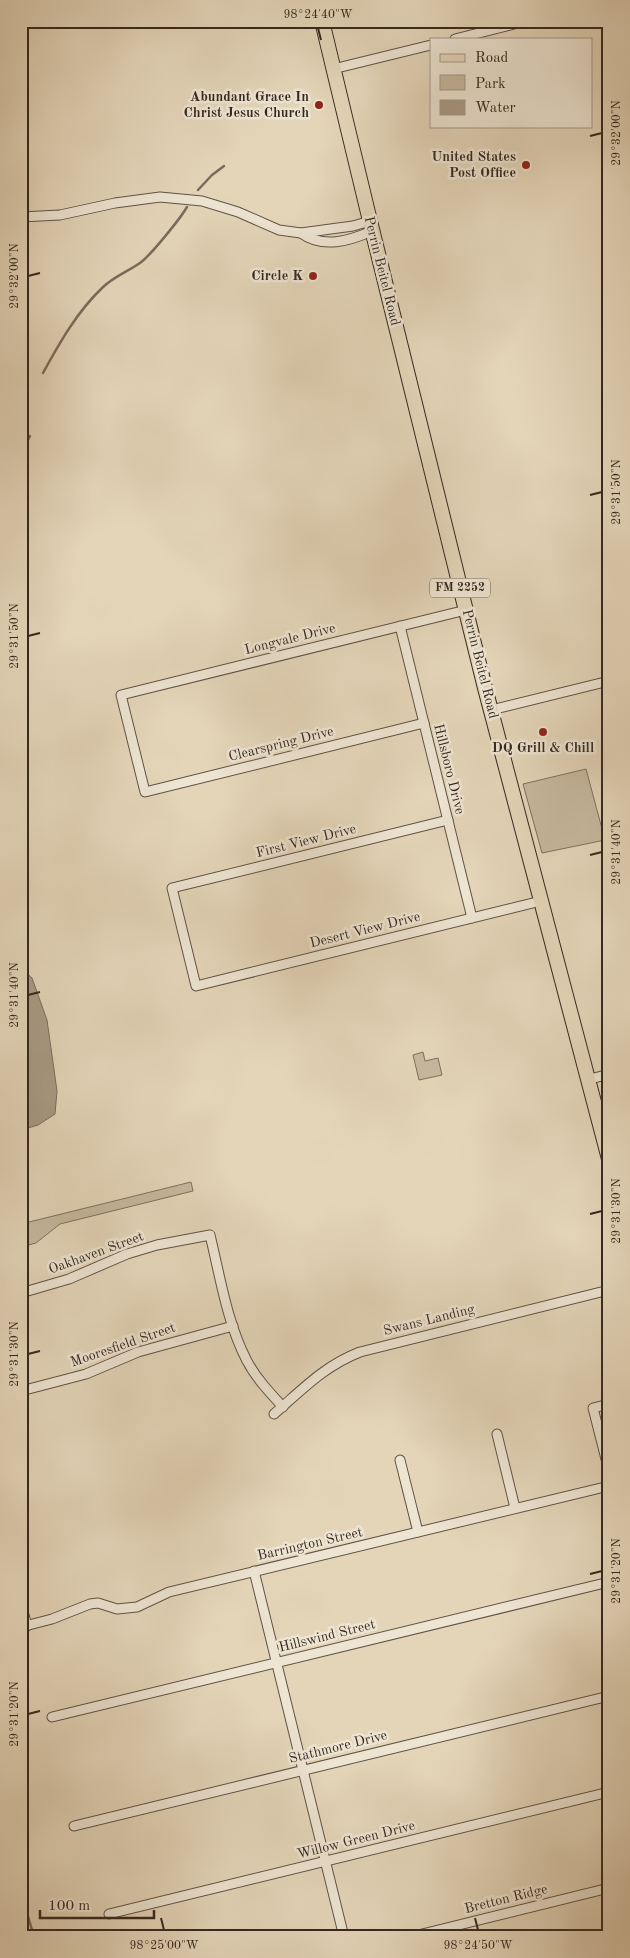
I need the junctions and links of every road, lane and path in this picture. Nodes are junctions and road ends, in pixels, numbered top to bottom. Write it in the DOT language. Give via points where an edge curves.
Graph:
graph roads {
  1 [pos="322,21"];
  2 [pos="526,21"];
  3 [pos="459,38"];
  4 [pos="430,44"];
  5 [pos="333,69"];
  6 [pos="21,217"];
  7 [pos="371,226"];
  8 [pos="466,610"];
  9 [pos="400,626"];
  10 [pos="609,681"];
  11 [pos="491,710"];
  12 [pos="424,724"];
  13 [pos="146,792"];
  14 [pos="448,820"];
  15 [pos="540,901"];
  16 [pos="472,918"];
  17 [pos="196,986"];
  18 [pos="609,1074"];
  19 [pos="587,1080"];
  20 [pos="609,1159"];
  21 [pos="609,1290"];
  22 [pos="21,1293"];
  23 [pos="233,1326"];
  24 [pos="21,1391"];
  25 [pos="609,1404"];
  26 [pos="283,1407"];
  27 [pos="274,1414"];
  28 [pos="497,1434"];
  29 [pos="400,1460"];
  30 [pos="609,1471"];
  31 [pos="609,1486"];
  32 [pos="515,1508"];
  33 [pos="418,1532"];
  34 [pos="254,1571"];
  35 [pos="609,1582"];
  36 [pos="21,1604"];
  37 [pos="24,1626"];
  38 [pos="276,1662"];
  39 [pos="609,1696"];
  40 [pos="52,1717"];
  41 [pos="303,1770"];
  42 [pos="609,1792"];
  43 [pos="74,1826"];
  44 [pos="326,1862"];
  45 [pos="609,1888"];
  46 [pos="109,1914"];
  47 [pos="344,1937"];
  48 [pos="410,1937"];
  1 -- 5 [label="main road, Perrin Beitel Road / FM 2252"];
  2 -- 3 [label="street"];
  4 -- 5 [label="street"];
  5 -- 7 [label="main road, Perrin Beitel Road / FM 2252"];
  6 -- 7 [label="street" via="60,215 160,197 221,206 280,230 301,233 318,242 356,238"];
  7 -- 8 [label="main road, Perrin Beitel Road / FM 2252"];
  8 -- 9 [label="street, Longvale Drive"];
  8 -- 11 [label="main road, Perrin Beitel Road / FM 2252"];
  9 -- 12 [label="street, Hillsboro Drive"];
  9 -- 13 [label="street, Longvale Drive" via="121,695"];
  10 -- 11 [label="street"];
  11 -- 15 [label="main road, Perrin Beitel Road / FM 2252"];
  12 -- 13 [label="street, Clearspring Drive"];
  12 -- 14 [label="street, Hillsboro Drive"];
  14 -- 16 [label="street, Hillsboro Drive"];
  14 -- 17 [label="street, First View Drive" via="172,888"];
  15 -- 16 [label="street, Desert View Drive"];
  15 -- 19 [label="main road, Perrin Beitel Road / FM 2252"];
  16 -- 17 [label="street, Desert View Drive"];
  18 -- 19 [label="street"];
  19 -- 20 [label="main road, Perrin Beitel Road / FM 2252"];
  21 -- 26 [label="street, Swans Landing" via="360,1352 320,1373"];
  22 -- 23 [label="street, Oakhaven Street" via="69,1279 127,1254 210,1235"];
  23 -- 24 [label="street, Mooresfield Street" via="138,1352 86,1374"];
  23 -- 26 [label="street" via="247,1362"];
  25 -- 30 [label="street" via="593,1408"];
  26 -- 27 [label="street, Swans Landing"];
  28 -- 32 [label="street"];
  29 -- 33 [label="street"];
  31 -- 32 [label="street, Barrington Street"];
  32 -- 33 [label="street, Barrington Street"];
  33 -- 34 [label="street, Barrington Street"];
  34 -- 37 [label="street, Barrington Street" via="169,1592 137,1607 117,1609 90,1604"];
  34 -- 38 [label="street"];
  35 -- 38 [label="street, Hillswind Street"];
  36 -- 37 [label="street"];
  38 -- 40 [label="street, Hillswind Street"];
  38 -- 41 [label="street"];
  39 -- 41 [label="street, Stathmore Drive"];
  41 -- 43 [label="street, Stathmore Drive"];
  41 -- 44 [label="street"];
  42 -- 44 [label="street, Willow Green Drive"];
  44 -- 46 [label="street, Willow Green Drive"];
  44 -- 47 [label="street"];
  45 -- 48 [label="street, Bretton Ridge"];
}
